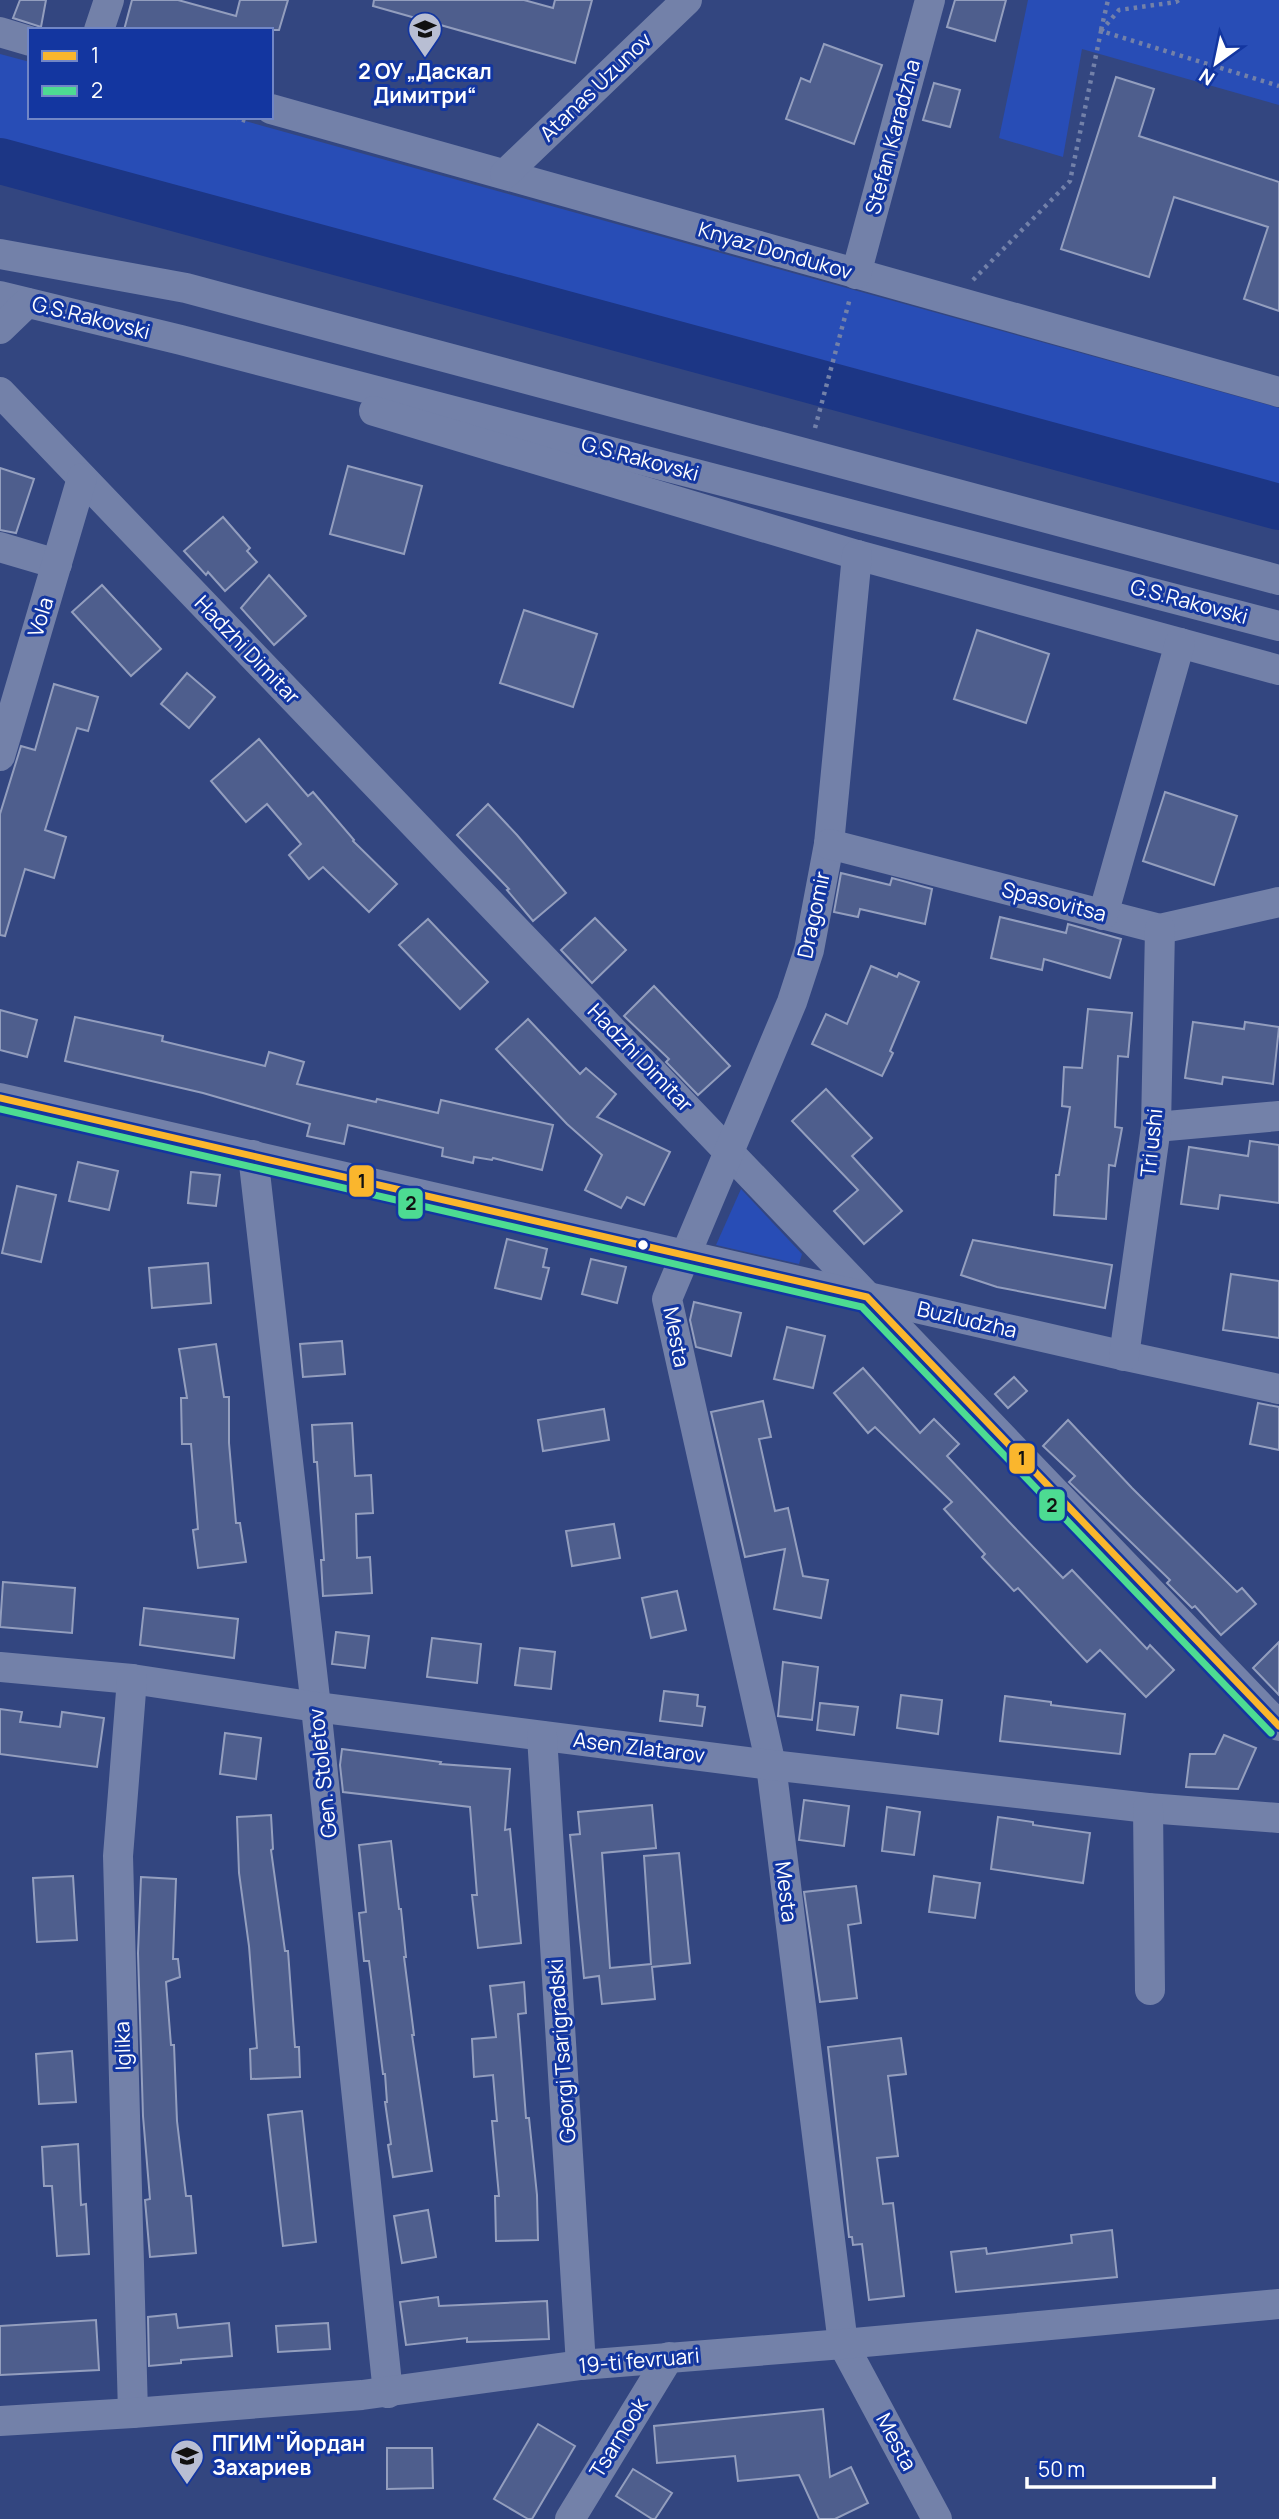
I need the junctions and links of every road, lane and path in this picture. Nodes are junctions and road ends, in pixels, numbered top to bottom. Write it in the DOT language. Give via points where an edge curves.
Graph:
graph roads {
  1 [pos="109,0"];
  2 [pos="687,0"];
  3 [pos="930,0"];
  4 [pos="1108,0"];
  5 [pos="1179,0"];
  6 [pos="100,28"];
  7 [pos="1101,31"];
  8 [pos="0,32"];
  9 [pos="28,40"];
  10 [pos="1279,86"];
  11 [pos="273,110"];
  12 [pos="505,174"];
  13 [pos="0,254"];
  14 [pos="856,274"];
  15 [pos="13,300"];
  16 [pos="953,301"];
  17 [pos="847,311"];
  18 [pos="0,329"];
  19 [pos="181,340"];
  20 [pos="0,392"];
  21 [pos="1279,392"];
  22 [pos="818,421"];
  23 [pos="82,478"];
  24 [pos="0,547"];
  25 [pos="857,555"];
  26 [pos="57,564"];
  27 [pos="1279,580"];
  28 [pos="1279,626"];
  29 [pos="1180,643"];
  30 [pos="1279,670"];
  31 [pos="0,756"];
  32 [pos="829,844"];
  33 [pos="1279,902"];
  34 [pos="1103,915"];
  35 [pos="1160,929"];
  36 [pos="0,1098"];
  37 [pos="1279,1116"];
  38 [pos="1156,1126"];
  39 [pos="730,1151"];
  40 [pos="253,1155"];
  41 [pos="686,1254"];
  42 [pos="867,1297"];
  43 [pos="1124,1356"];
  44 [pos="1279,1389"];
  45 [pos="0,1667"];
  46 [pos="132,1679"];
  47 [pos="316,1707"];
  48 [pos="1279,1726"];
  49 [pos="542,1736"];
  50 [pos="771,1765"];
  51 [pos="1149,1808"];
  52 [pos="1279,1818"];
  53 [pos="1150,1990"];
  54 [pos="1279,2304"];
  55 [pos="843,2344"];
  56 [pos="669,2357"];
  57 [pos="581,2365"];
  58 [pos="388,2393"];
  59 [pos="133,2413"];
  60 [pos="0,2421"];
  61 [pos="570,2519"];
  62 [pos="937,2519"];
  1 -- 6 [label="street"];
  2 -- 12 [label="street, Atanas Uzunov"];
  3 -- 14 [label="street, Stefan Karadzha"];
  4 -- 7 [label="path"];
  5 -- 7 [label="path" via="1119,10"];
  7 -- 10 [label="path"];
  7 -- 16 [label="path" via="1070,181"];
  8 -- 9 [label="street"];
  11 -- 12 [label="street, Knyaz Dondukov"];
  12 -- 14 [label="street, Knyaz Dondukov"];
  13 -- 27 [label="street, G.S.Rakovski" via="186,288"];
  14 -- 16 [label="street, Knyaz Dondukov"];
  15 -- 18 [label="street"];
  15 -- 19 [label="street, G.S.Rakovski"];
  16 -- 21 [label="street, Knyaz Dondukov"];
  17 -- 22 [label="path"];
  19 -- 25 [label="street" via="243,372"];
  19 -- 28 [label="street, G.S.Rakovski"];
  20 -- 23 [label="street, Hadzhi Dimitar"];
  23 -- 26 [label="street, Vola"];
  23 -- 39 [label="street, Hadzhi Dimitar"];
  24 -- 26 [label="street"];
  25 -- 29 [label="street"];
  25 -- 32 [label="street, Dragomir"];
  26 -- 31 [label="street, Vola"];
  29 -- 30 [label="street"];
  29 -- 34 [label="street"];
  32 -- 34 [label="street, Spasovitsa"];
  32 -- 39 [label="street, Dragomir" via="809,950"];
  33 -- 35 [label="street, Spasovitsa"];
  34 -- 35 [label="street, Spasovitsa"];
  35 -- 38 [label="street, Tri ushi"];
  36 -- 40 [label="street, Buzludzha"];
  37 -- 38 [label="street"];
  38 -- 43 [label="street, Tri ushi"];
  39 -- 41 [label="street, Dragomir"];
  39 -- 42 [label="street, Hadzhi Dimitar"];
  40 -- 41 [label="street, Buzludzha"];
  40 -- 47 [label="street, Gen. Stoletov"];
  41 -- 42 [label="street, Buzludzha"];
  41 -- 50 [label="street, Mesta" via="667,1299"];
  42 -- 43 [label="street, Buzludzha"];
  42 -- 48 [label="street, Hadzhi Dimitar"];
  43 -- 44 [label="street, Buzludzha"];
  45 -- 46 [label="street, Asen Zlatarov"];
  46 -- 47 [label="street, Asen Zlatarov"];
  46 -- 59 [label="street, Iglika" via="118,1856"];
  47 -- 49 [label="street, Asen Zlatarov"];
  47 -- 58 [label="street, Gen. Stoletov"];
  49 -- 50 [label="street, Asen Zlatarov"];
  49 -- 57 [label="street, Georgi Tsarigradski"];
  50 -- 51 [label="street, Asen Zlatarov"];
  50 -- 55 [label="street, Mesta"];
  51 -- 52 [label="street, Asen Zlatarov"];
  51 -- 53 [label="street"];
  54 -- 55 [label="street, 19-ti fevruari"];
  55 -- 56 [label="street, 19-ti fevruari"];
  55 -- 62 [label="street, Mesta"];
  56 -- 57 [label="street, 19-ti fevruari"];
  56 -- 61 [label="street, Tsarnook"];
  57 -- 58 [label="street, 19-ti fevruari"];
  58 -- 59 [label="street, 19-ti fevruari"];
  59 -- 60 [label="street, 19-ti fevruari"];
}
